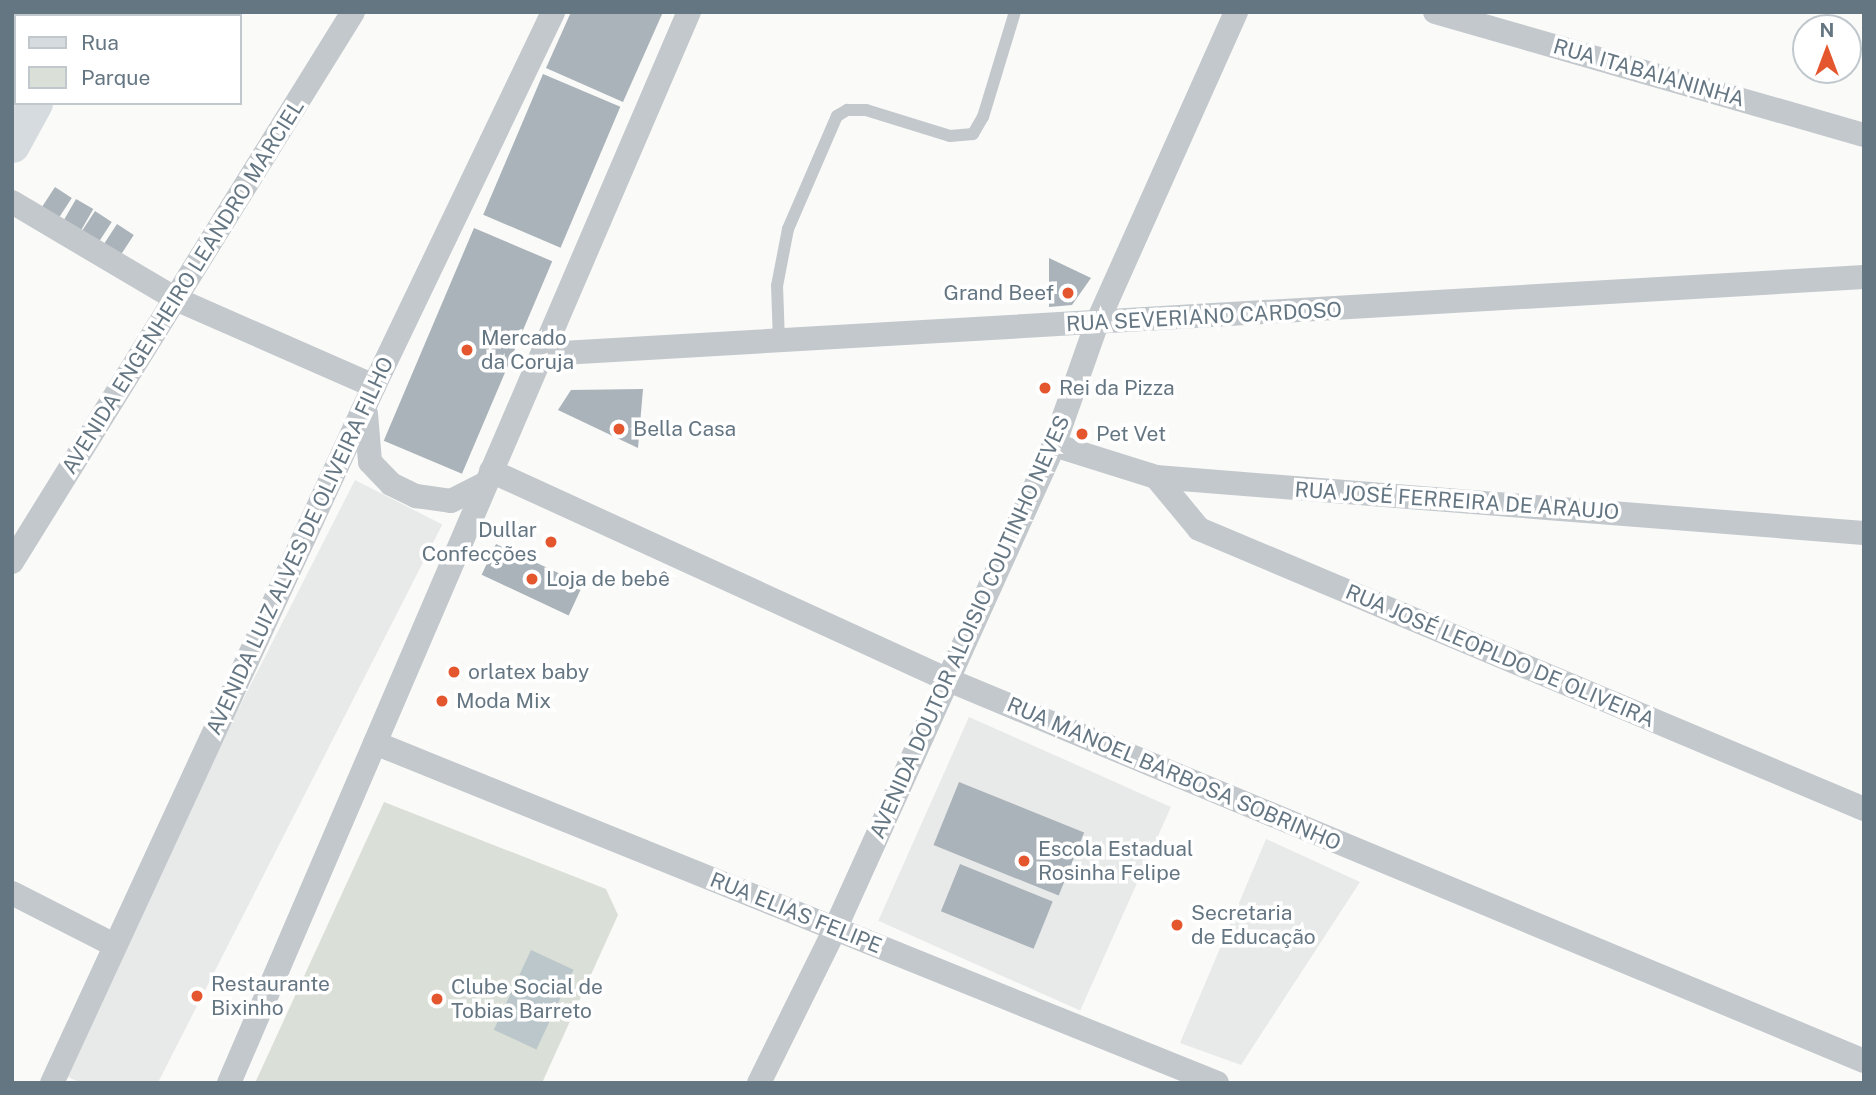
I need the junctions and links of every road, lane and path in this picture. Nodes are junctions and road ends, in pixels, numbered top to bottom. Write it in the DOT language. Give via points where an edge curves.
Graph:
graph roads {
  1 [pos="353,12"];
  2 [pos="553,12"];
  3 [pos="689,12"];
  4 [pos="1015,12"];
  5 [pos="1236,12"];
  6 [pos="1434,12"];
  7 [pos="34,105"];
  8 [pos="1864,135"];
  9 [pos="12,145"];
  10 [pos="12,202"];
  11 [pos="1864,277"];
  12 [pos="178,300"];
  13 [pos="1097,323"];
  14 [pos="779,342"];
  15 [pos="545,354"];
  16 [pos="374,386"];
  17 [pos="366,410"];
  18 [pos="1054,445"];
  19 [pos="487,477"];
  20 [pos="1157,477"];
  21 [pos="1864,533"];
  22 [pos="12,562"];
  23 [pos="946,679"];
  24 [pos="375,743"];
  25 [pos="1864,809"];
  26 [pos="12,893"];
  27 [pos="835,929"];
  28 [pos="114,945"];
  29 [pos="1864,1061"];
  30 [pos="52,1083"];
  31 [pos="229,1083"];
  32 [pos="759,1083"];
  33 [pos="1217,1083"];
  1 -- 12 [label="street, AVENIDA ENGENHEIRO LEANDRO MARCIEL"];
  2 -- 16 [label="street, AVENIDA LUIZ ALVES DE OLIVEIRA FILHO"];
  3 -- 15 [label="street"];
  4 -- 14 [label="lane" via="983,117 972,134 950,136 866,110 847,110 837,116 788,229 777,286"];
  5 -- 13 [label="street, AVENIDA DOUTOR ALOISIO COUTINHO NEVES"];
  6 -- 8 [label="street, RUA ITABAIANINHA"];
  7 -- 9 [label="street"];
  10 -- 12 [label="street"];
  11 -- 13 [label="street, RUA SEVERIANO CARDOSO"];
  12 -- 16 [label="street"];
  12 -- 22 [label="street, AVENIDA ENGENHEIRO LEANDRO MARCIEL"];
  13 -- 14 [label="street, RUA SEVERIANO CARDOSO"];
  13 -- 18 [label="street, AVENIDA DOUTOR ALOISIO COUTINHO NEVES"];
  14 -- 15 [label="street, RUA SEVERIANO CARDOSO"];
  15 -- 19 [label="street"];
  16 -- 17 [label="street, AVENIDA LUIZ ALVES DE OLIVEIRA FILHO"];
  17 -- 19 [label="street" via="370,462 391,484 416,496 451,501"];
  17 -- 28 [label="street, AVENIDA LUIZ ALVES DE OLIVEIRA FILHO"];
  18 -- 20 [label="street, RUA JOSÉ FERREIRA DE ARAUJO"];
  18 -- 23 [label="street, AVENIDA DOUTOR ALOISIO COUTINHO NEVES"];
  19 -- 23 [label="street, RUA MANOEL BARBOSA SOBRINHO"];
  19 -- 24 [label="street"];
  20 -- 21 [label="street, RUA JOSÉ FERREIRA DE ARAUJO"];
  20 -- 25 [label="street, RUA JOSÉ LEOPLDO DE OLIVEIRA" via="1199,529"];
  23 -- 27 [label="street, AVENIDA DOUTOR ALOISIO COUTINHO NEVES"];
  23 -- 29 [label="street, RUA MANOEL BARBOSA SOBRINHO"];
  24 -- 27 [label="street, RUA ELIAS FELIPE"];
  24 -- 31 [label="street"];
  26 -- 28 [label="street"];
  27 -- 32 [label="street, AVENIDA DOUTOR ALOISIO COUTINHO NEVES"];
  27 -- 33 [label="street, RUA ELIAS FELIPE"];
  28 -- 30 [label="street, AVENIDA LUIZ ALVES DE OLIVEIRA FILHO"];
}
